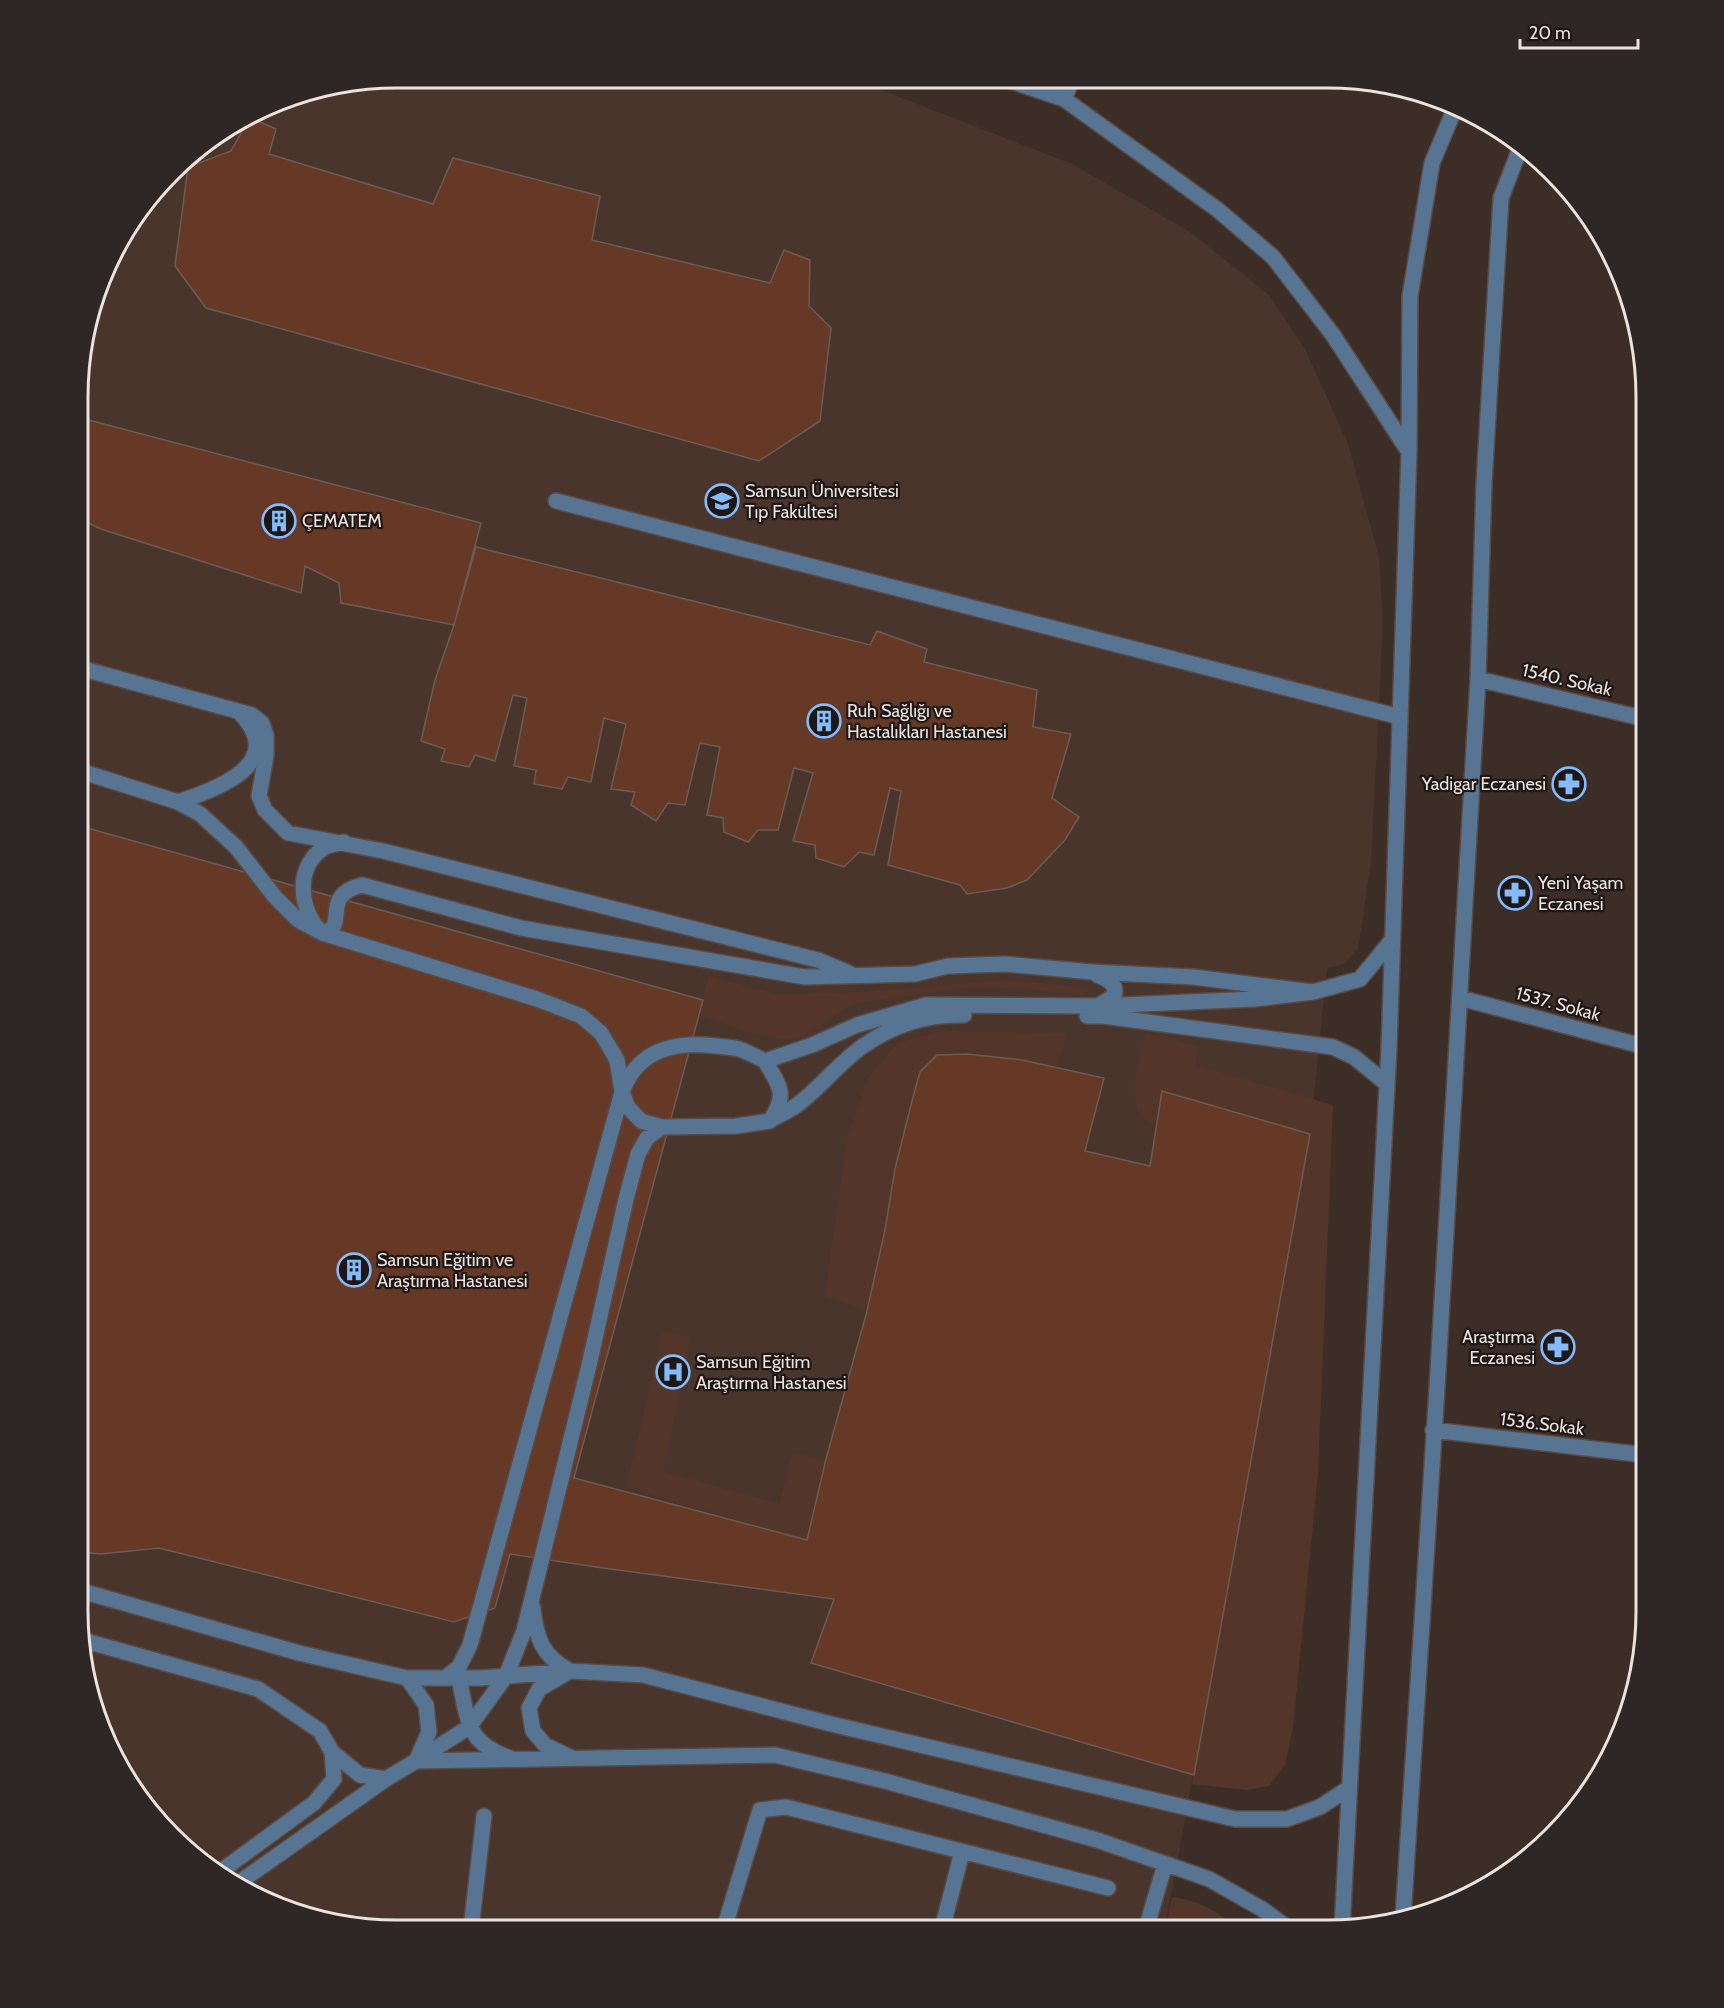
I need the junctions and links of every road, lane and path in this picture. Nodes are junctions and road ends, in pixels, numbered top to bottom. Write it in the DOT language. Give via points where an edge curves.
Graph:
graph roads {
  1 [pos="1032,88"];
  2 [pos="1069,88"];
  3 [pos="1064,99"];
  4 [pos="1452,115"];
  5 [pos="1518,155"];
  6 [pos="1409,452"];
  7 [pos="556,501"];
  8 [pos="88,670"];
  9 [pos="1478,679"];
  10 [pos="238,711"];
  11 [pos="1400,717"];
  12 [pos="1636,717"];
  13 [pos="88,774"];
  14 [pos="178,802"];
  15 [pos="344,842"];
  16 [pos="322,933"];
  17 [pos="1392,940"];
  18 [pos="1092,972"];
  19 [pos="852,975"];
  20 [pos="1313,992"];
  21 [pos="1460,998"];
  22 [pos="1098,1006"];
  23 [pos="1636,1044"];
  24 [pos="765,1061"];
  25 [pos="1387,1084"];
  26 [pos="621,1092"];
  27 [pos="770,1121"];
  28 [pos="662,1127"];
  29 [pos="1433,1430"];
  30 [pos="1636,1454"];
  31 [pos="88,1593"];
  32 [pos="532,1598"];
  33 [pos="90,1642"];
  34 [pos="570,1671"];
  35 [pos="455,1674"];
  36 [pos="506,1676"];
  37 [pos="407,1678"];
  38 [pos="469,1727"];
  39 [pos="332,1752"];
  40 [pos="574,1759"];
  41 [pos="416,1761"];
  42 [pos="517,1761"];
  43 [pos="386,1779"];
  44 [pos="1349,1788"];
  45 [pos="484,1816"];
  46 [pos="962,1852"];
  47 [pos="1165,1864"];
  48 [pos="226,1867"];
  49 [pos="244,1879"];
  50 [pos="1108,1888"];
  51 [pos="1404,1910"];
  52 [pos="1342,1919"];
  53 [pos="472,1920"];
  54 [pos="727,1920"];
  55 [pos="944,1920"];
  56 [pos="1149,1920"];
  57 [pos="1276,1920"];
  1 -- 3 [label="street"];
  2 -- 3 [label="street"];
  3 -- 6 [label="street" via="1218,210 1273,257 1333,335"];
  4 -- 6 [label="street" via="1432,163 1410,296"];
  5 -- 9 [label="street" via="1501,198 1484,483"];
  6 -- 11 [label="street"];
  7 -- 11 [label="street"];
  8 -- 10 [label="street"];
  9 -- 12 [label="street, 1540. Sokak"];
  9 -- 21 [label="street"];
  10 -- 14 [label="street" via="255,734 256,754 242,772 221,787"];
  10 -- 15 [label="street" via="262,723 266,735 259,796 265,810 288,833"];
  11 -- 17 [label="street"];
  13 -- 14 [label="street"];
  14 -- 16 [label="street" via="200,814 237,847 298,920"];
  15 -- 16 [label="street" via="323,848 307,864 302,887 306,909"];
  15 -- 19 [label="street" via="818,960"];
  16 -- 19 [label="street" via="334,927 341,894 362,885 521,928 805,977"];
  16 -- 26 [label="street" via="581,1016 601,1033 617,1060"];
  17 -- 20 [label="street" via="1360,979"];
  17 -- 25 [label="street"];
  18 -- 19 [label="street" via="1005,964 948,966 915,974"];
  18 -- 20 [label="street" via="1193,977"];
  18 -- 22 [label="street" via="1114,984 1116,990 1114,996"];
  20 -- 22 [label="street" via="1255,999"];
  21 -- 23 [label="street, 1537. Sokak"];
  21 -- 29 [label="street"];
  22 -- 24 [label="street" via="926,1005 857,1025"];
  24 -- 26 [label="street" via="739,1049 680,1044 639,1063 627,1076"];
  24 -- 27 [label="street" via="780,1088 780,1105"];
  25 -- 27 [label="street" via="1354,1057 1333,1047 1103,1016 949,1015 915,1019 862,1046 796,1106"];
  25 -- 44 [label="street"];
  26 -- 28 [label="street" via="628,1107 642,1121"];
  26 -- 35 [label="street" via="470,1645"];
  27 -- 28 [label="street" via="736,1126"];
  28 -- 32 [label="street" via="647,1138 638,1154"];
  29 -- 30 [label="street, 1536.Sokak"];
  29 -- 51 [label="street"];
  31 -- 37 [label="street" via="299,1653"];
  32 -- 34 [label="street" via="540,1644 557,1664"];
  32 -- 36 [label="street"];
  33 -- 39 [label="street" via="258,1689 320,1731"];
  34 -- 36 [label="street"];
  34 -- 40 [label="street" via="539,1689 529,1708 533,1731 544,1745"];
  34 -- 44 [label="street" via="643,1675 843,1727 1235,1819 1287,1819 1320,1808"];
  35 -- 36 [label="street"];
  35 -- 37 [label="street"];
  35 -- 38 [label="street"];
  36 -- 38 [label="street"];
  37 -- 41 [label="street" via="426,1706 429,1732"];
  38 -- 41 [label="street"];
  38 -- 42 [label="street" via="481,1743"];
  39 -- 43 [label="street" via="360,1775"];
  39 -- 48 [label="street" via="334,1779 314,1803"];
  40 -- 42 [label="street"];
  40 -- 47 [label="street" via="775,1755 885,1780 1097,1840"];
  41 -- 42 [label="street"];
  41 -- 43 [label="street"];
  43 -- 49 [label="street"];
  44 -- 52 [label="street"];
  45 -- 53 [label="street"];
  46 -- 50 [label="street"];
  46 -- 54 [label="street" via="786,1807 760,1810"];
  46 -- 55 [label="street"];
  47 -- 56 [label="street"];
  47 -- 57 [label="street" via="1209,1879"];
}
